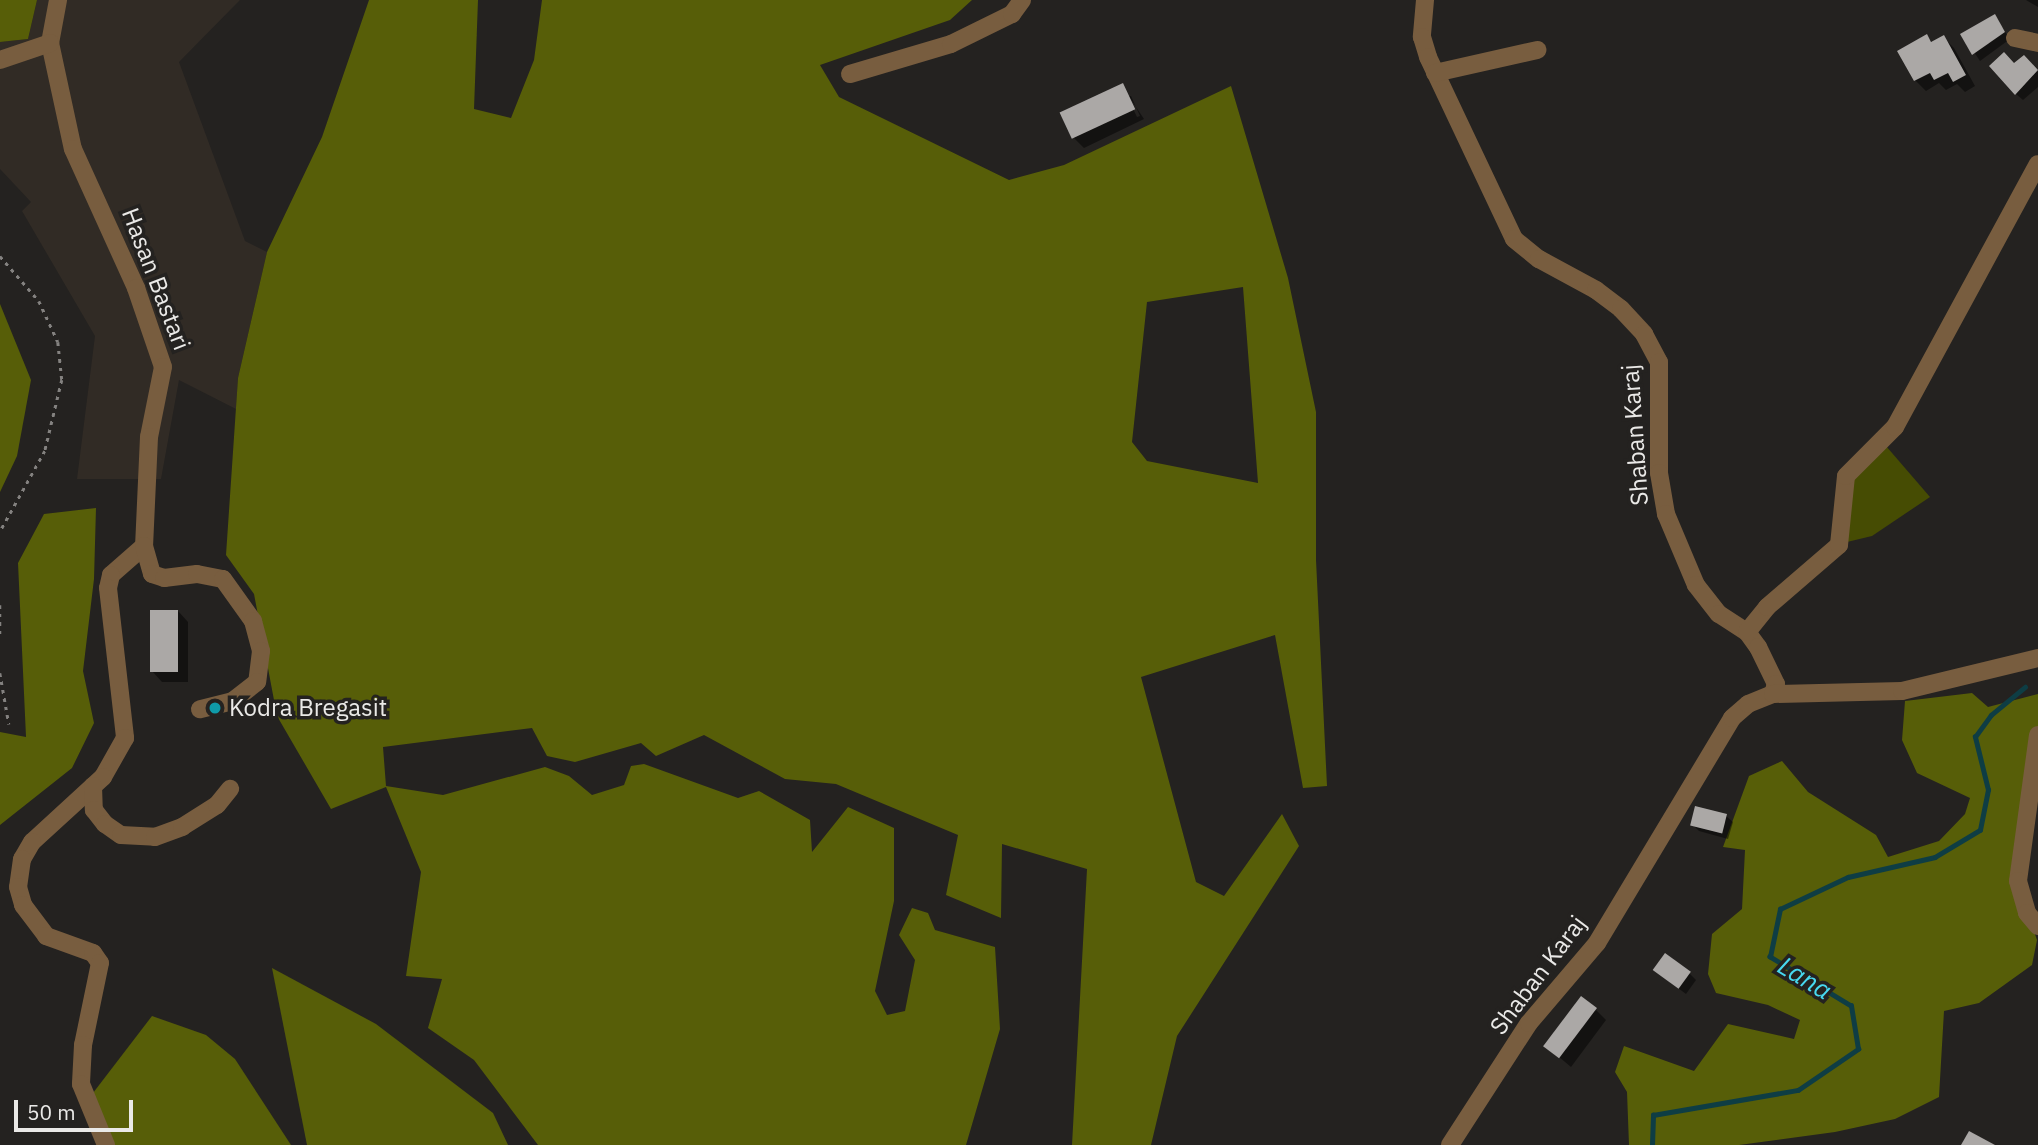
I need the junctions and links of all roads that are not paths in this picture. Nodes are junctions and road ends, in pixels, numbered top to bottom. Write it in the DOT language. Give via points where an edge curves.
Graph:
graph roads {
  1 [pos="58,0"];
  2 [pos="1022,0"];
  3 [pos="1424,0"];
  4 [pos="2015,38"];
  5 [pos="50,43"];
  6 [pos="2038,43"];
  7 [pos="1537,50"];
  8 [pos="0,60"];
  9 [pos="1435,73"];
  10 [pos="850,74"];
  11 [pos="2038,164"];
  12 [pos="144,546"];
  13 [pos="1747,632"];
  14 [pos="2038,658"];
  15 [pos="1773,694"];
  16 [pos="200,709"];
  17 [pos="2038,735"];
  18 [pos="93,786"];
  19 [pos="230,789"];
  20 [pos="2038,926"];
  21 [pos="106,1145"];
  22 [pos="1450,1145"];
  1 -- 5 [label="street, Hasan Bastari"];
  2 -- 10 [label="street" via="1012,14 951,44"];
  3 -- 9 [label="street, Shaban Karaj" via="1422,37"];
  4 -- 6 [label="street"];
  5 -- 8 [label="street"];
  5 -- 12 [label="street, Hasan Bastari" via="73,149 103,209 161,356 163,380 149,437"];
  7 -- 9 [label="street"];
  9 -- 13 [label="street, Shaban Karaj" via="1514,239 1539,259 1596,289 1644,334 1659,362 1659,473 1666,514 1696,585 1719,614"];
  11 -- 13 [label="street" via="1895,427 1846,476 1839,545 1767,607"];
  12 -- 16 [label="street" via="152,574 223,579 253,621 261,651 257,682 233,701"];
  12 -- 18 [label="street" via="109,580 107,598 126,733 111,767"];
  13 -- 15 [label="street, Shaban Karaj" via="1772,670"];
  14 -- 15 [label="street" via="1902,691"];
  15 -- 22 [label="street, Shaban Karaj" via="1748,704 1732,718 1597,943 1529,1023"];
  17 -- 20 [label="street" via="2018,881 2027,913"];
  18 -- 19 [label="street" via="94,810 105,824 121,835 155,837 205,812"];
  18 -- 21 [label="street" via="32,842 22,859 18,887 23,905 46,936 93,953 100,963 83,1045 81,1084"];
}
